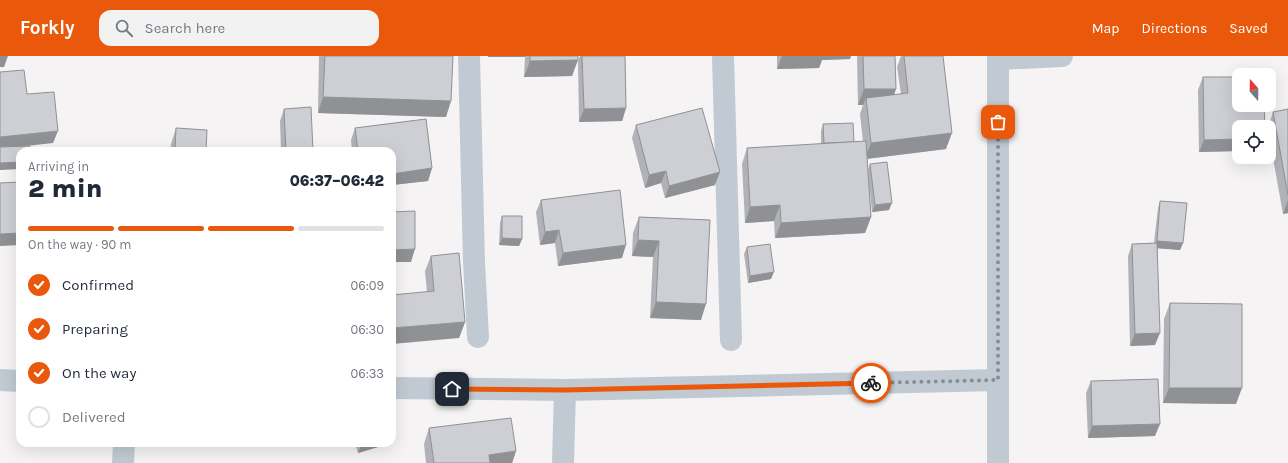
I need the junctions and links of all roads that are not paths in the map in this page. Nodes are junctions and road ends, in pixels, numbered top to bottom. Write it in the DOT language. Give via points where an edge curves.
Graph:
graph roads {
  1 [pos="468,56"];
  2 [pos="723,56"];
  3 [pos="1062,56"];
  4 [pos="998,57"];
  5 [pos="478,337"];
  6 [pos="731,340"];
  7 [pos="0,380"];
  8 [pos="998,380"];
  9 [pos="16,381"];
  10 [pos="396,388"];
  11 [pos="565,390"];
  12 [pos="124,447"];
  13 [pos="124,463"];
  14 [pos="563,463"];
  15 [pos="998,463"];
  1 -- 5 [label="street"];
  2 -- 6 [label="street"];
  3 -- 4 [label="street"];
  4 -- 8 [label="street"];
  7 -- 9 [label="street"];
  8 -- 11 [label="street"];
  8 -- 15 [label="street"];
  10 -- 11 [label="street"];
  11 -- 14 [label="street"];
  12 -- 13 [label="street"];
}
